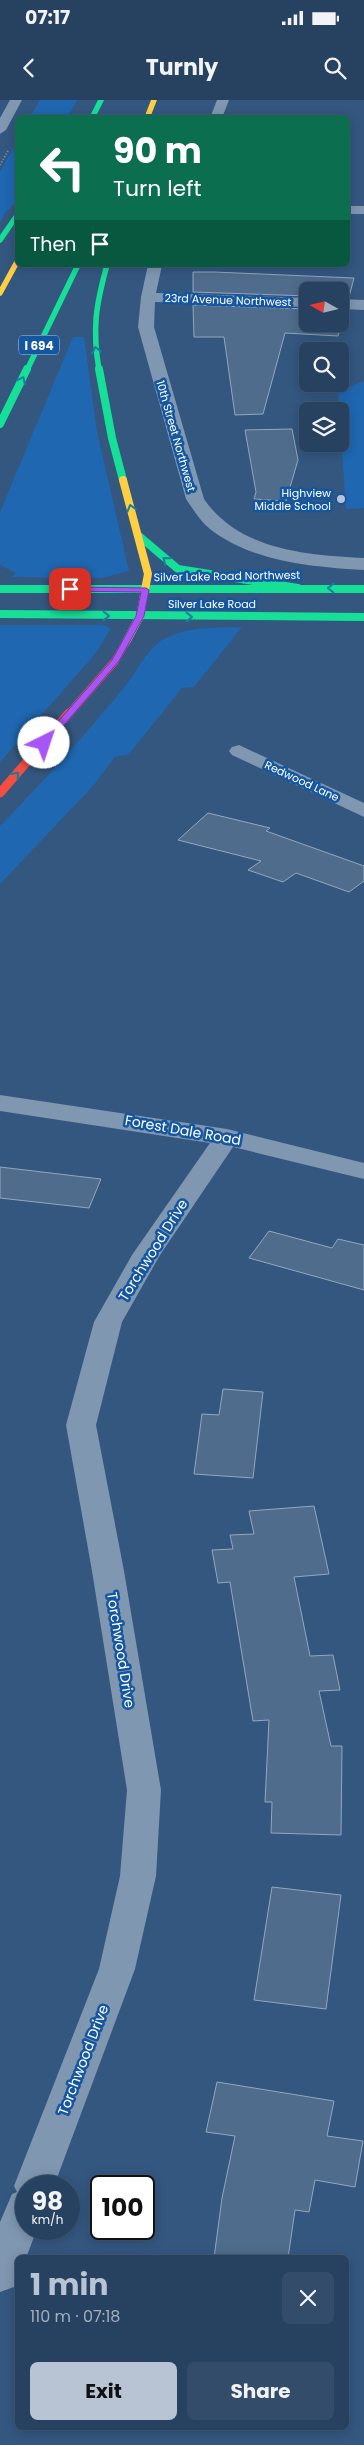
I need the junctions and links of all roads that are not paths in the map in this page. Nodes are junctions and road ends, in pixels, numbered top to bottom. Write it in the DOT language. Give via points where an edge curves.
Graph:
graph roads {
  1 [pos="16,100"];
  2 [pos="102,100"];
  3 [pos="154,100"];
  4 [pos="223,100"];
  5 [pos="94,115"];
  6 [pos="148,115"];
  7 [pos="217,115"];
  8 [pos="0,130"];
  9 [pos="350,210"];
  10 [pos="364,210"];
  11 [pos="15,218"];
  12 [pos="0,240"];
  13 [pos="15,266"];
  14 [pos="77,267"];
  15 [pos="106,267"];
  16 [pos="155,267"];
  17 [pos="0,293"];
  18 [pos="148,297"];
  19 [pos="299,303"];
  20 [pos="349,304"];
  21 [pos="364,305"];
  22 [pos="0,424"];
  23 [pos="139,536"];
  24 [pos="364,564"];
  25 [pos="298,588"];
  26 [pos="0,589"];
  27 [pos="364,589"];
  28 [pos="146,590"];
  29 [pos="0,614"];
  30 [pos="140,616"];
  31 [pos="364,617"];
  32 [pos="239,751"];
  33 [pos="0,793"];
  34 [pos="364,810"];
  35 [pos="0,1103"];
  36 [pos="227,1137"];
  37 [pos="364,1171"];
  38 [pos="38,2175"];
  39 [pos="15,2235"];
  40 [pos="0,2274"];
  1 -- 8 [label="street"];
  2 -- 5 [label="main road"];
  3 -- 6 [label="main road"];
  4 -- 7 [label="street"];
  9 -- 10 [label="street"];
  11 -- 12 [label="main road"];
  13 -- 17 [label="main road"];
  22 -- 14 [label="main road, I 694, one-way"];
  23 -- 15 [label="main road, one-way" via="112,438 94,341 96,305"];
  16 -- 18 [label="street, 10th Street Northwest"];
  18 -- 19 [label="street, 23rd Avenue Northwest"];
  18 -- 24 [label="street, 10th Street Northwest" via="146,327 153,357 195,500 206,516 231,535 255,546 311,559"];
  20 -- 21 [label="street"];
  25 -- 23 [label="main road, one-way" via="178,569"];
  23 -- 28 [label="main road" via="148,574"];
  27 -- 25 [label="main road, Silver Lake Road Northwest, one-way"];
  25 -- 28 [label="main road, Silver Lake Road Northwest"];
  26 -- 28 [label="main road, Silver Lake Road Northwest"];
  28 -- 30 [label="main road"];
  29 -- 30 [label="main road, Silver Lake Road, one-way"];
  30 -- 31 [label="main road, Silver Lake Road, one-way"];
  33 -- 30 [label="main road, one-way" via="115,661"];
  32 -- 34 [label="street, Redwood Lane"];
  35 -- 36 [label="street, Forest Dale Road"];
  36 -- 37 [label="street, Forest Dale Road"];
  36 -- 38 [label="street, Torchwood Drive" via="146,1255 108,1322 81,1425 144,1790 138,1876 117,1969"];
  39 -- 40 [label="street"];
}
